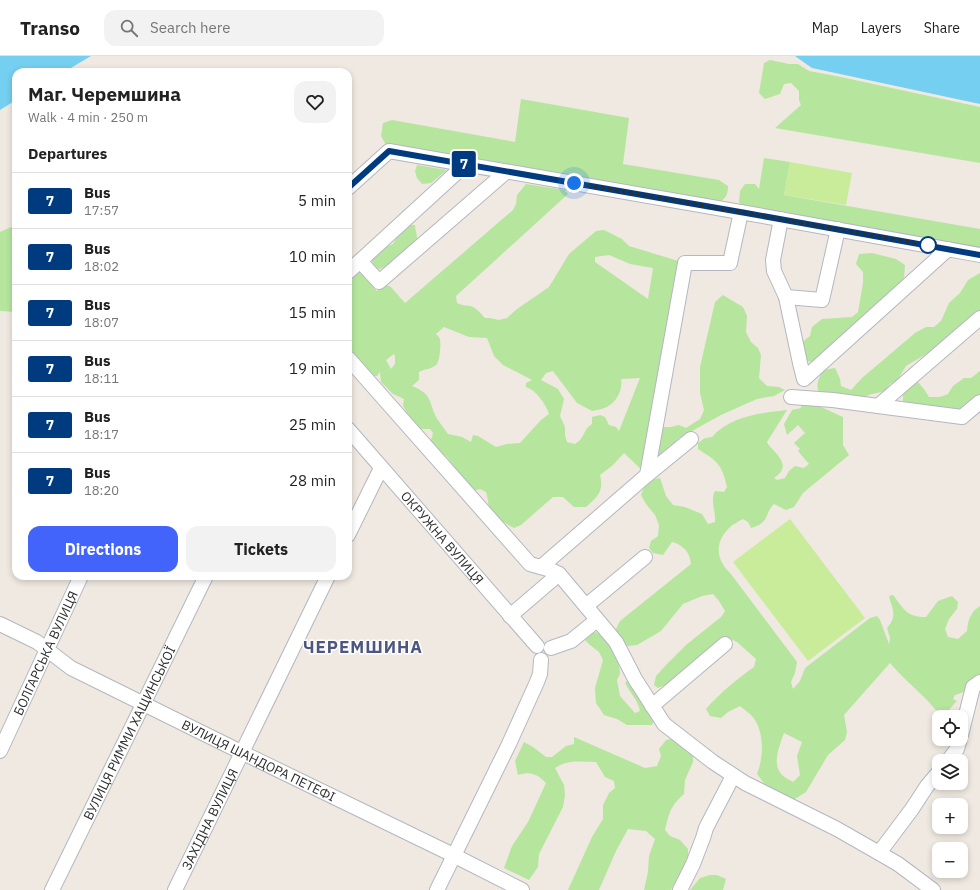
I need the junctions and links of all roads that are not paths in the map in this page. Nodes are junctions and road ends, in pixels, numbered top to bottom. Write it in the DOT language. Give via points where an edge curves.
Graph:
graph roads {
  1 [pos="466,164"];
  2 [pos="506,172"];
  3 [pos="352,184"];
  4 [pos="741,212"];
  5 [pos="781,219"];
  6 [pos="838,229"];
  7 [pos="948,249"];
  8 [pos="980,255"];
  9 [pos="360,261"];
  10 [pos="352,268"];
  11 [pos="786,297"];
  12 [pos="980,318"];
  13 [pos="352,363"];
  14 [pos="791,397"];
  15 [pos="878,406"];
  16 [pos="979,406"];
  17 [pos="352,434"];
  18 [pos="691,439"];
  19 [pos="381,468"];
  20 [pos="647,475"];
  21 [pos="352,527"];
  22 [pos="645,557"];
  23 [pos="541,567"];
  24 [pos="559,574"];
  25 [pos="79,580"];
  26 [pos="204,580"];
  27 [pos="326,580"];
  28 [pos="586,606"];
  29 [pos="510,616"];
  30 [pos="597,620"];
  31 [pos="0,624"];
  32 [pos="725,644"];
  33 [pos="537,646"];
  34 [pos="551,648"];
  35 [pos="47,650"];
  36 [pos="541,660"];
  37 [pos="980,682"];
  38 [pos="143,704"];
  39 [pos="652,706"];
  40 [pos="967,710"];
  41 [pos="0,751"];
  42 [pos="241,752"];
  43 [pos="733,776"];
  44 [pos="932,780"];
  45 [pos="879,853"];
  46 [pos="454,856"];
  47 [pos="52,890"];
  48 [pos="175,890"];
  49 [pos="437,890"];
  50 [pos="522,890"];
  51 [pos="680,890"];
  52 [pos="933,890"];
  1 -- 2 [label="street"];
  1 -- 3 [label="street" via="389,151"];
  1 -- 9 [label="street"];
  2 -- 4 [label="street"];
  2 -- 9 [label="street" via="379,282"];
  4 -- 5 [label="street"];
  4 -- 20 [label="street" via="730,263 685,263"];
  5 -- 6 [label="street"];
  5 -- 11 [label="street" via="772,260 774,271"];
  6 -- 7 [label="street"];
  6 -- 11 [label="street" via="822,300"];
  7 -- 8 [label="street"];
  7 -- 11 [label="street" via="804,379"];
  9 -- 10 [label="street"];
  12 -- 15 [label="street"];
  13 -- 23 [label="street" via="530,564"];
  14 -- 15 [label="street"];
  15 -- 16 [label="street" via="962,417"];
  17 -- 19 [label="street, ОКРУЖНА ВУЛИЦЯ"];
  18 -- 20 [label="street"];
  19 -- 21 [label="street"];
  19 -- 29 [label="street, ОКРУЖНА ВУЛИЦЯ"];
  20 -- 23 [label="street"];
  22 -- 28 [label="street"];
  23 -- 24 [label="street"];
  24 -- 28 [label="street"];
  24 -- 29 [label="street"];
  25 -- 35 [label="street, БОЛГАРСЬКА ВУЛИЦЯ"];
  26 -- 38 [label="street, ВУЛИЦЯ РИММИ ХАЩИНСЬКОЇ"];
  27 -- 42 [label="street, ЗАХІДНА ВУЛИЦЯ"];
  28 -- 30 [label="street"];
  29 -- 33 [label="street, ОКРУЖНА ВУЛИЦЯ"];
  30 -- 34 [label="street" via="571,641"];
  30 -- 39 [label="street" via="616,642"];
  31 -- 35 [label="street, ВУЛИЦЯ ШАНДОРА ПЕТЕФІ" via="37,642"];
  32 -- 39 [label="street"];
  33 -- 34 [label="street" via="545,643"];
  33 -- 36 [label="street, ОКРУЖНА ВУЛИЦЯ" via="535,654"];
  34 -- 36 [label="street" via="551,656 547,660"];
  35 -- 38 [label="street, ВУЛИЦЯ ШАНДОРА ПЕТЕФІ" via="71,668"];
  35 -- 41 [label="street, БОЛГАРСЬКА ВУЛИЦЯ"];
  36 -- 46 [label="street, ОКРУЖНА ВУЛИЦЯ" via="537,682"];
  37 -- 40 [label="street" via="973,687"];
  38 -- 42 [label="street, ВУЛИЦЯ ШАНДОРА ПЕТЕФІ"];
  38 -- 47 [label="street, ВУЛИЦЯ РИММИ ХАЩИНСЬКОЇ"];
  39 -- 43 [label="street" via="664,724"];
  42 -- 46 [label="street, ВУЛИЦЯ ШАНДОРА ПЕТЕФІ"];
  42 -- 48 [label="street, ЗАХІДНА ВУЛИЦЯ"];
  43 -- 45 [label="street"];
  43 -- 51 [label="street" via="706,828 704,838"];
  44 -- 45 [label="street"];
  45 -- 52 [label="street"];
  46 -- 49 [label="street, ОКРУЖНА ВУЛИЦЯ"];
  46 -- 50 [label="street, ВУЛИЦЯ ШАНДОРА ПЕТЕФІ"];
}
